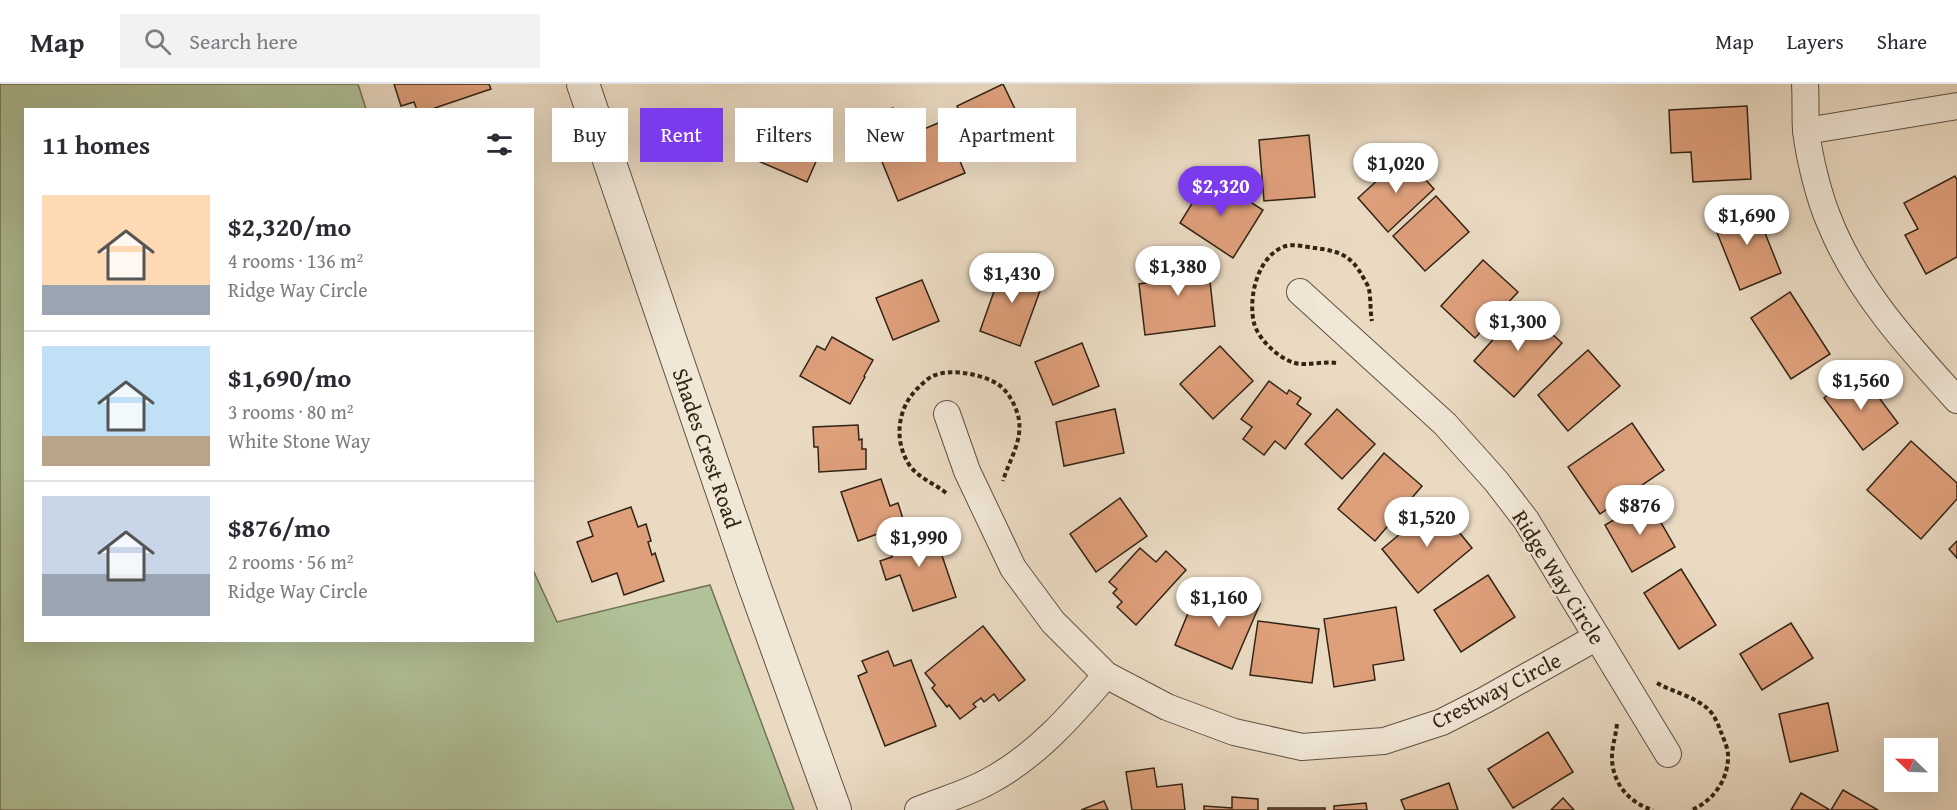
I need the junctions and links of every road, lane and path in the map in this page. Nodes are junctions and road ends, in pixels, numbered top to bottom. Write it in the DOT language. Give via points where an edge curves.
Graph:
graph roads {
  1 [pos="583,84"];
  2 [pos="1805,84"];
  3 [pos="1957,106"];
  4 [pos="1806,131"];
  5 [pos="1300,292"];
  6 [pos="1376,327"];
  7 [pos="1346,366"];
  8 [pos="1957,400"];
  9 [pos="947,414"];
  10 [pos="1004,488"];
  11 [pos="950,496"];
  12 [pos="1597,637"];
  13 [pos="1650,674"];
  14 [pos="1106,675"];
  15 [pos="1668,754"];
  16 [pos="835,810"];
  17 [pos="918,810"];
  18 [pos="1692,810"];
  1 -- 16 [label="street, Shades Crest Road"];
  2 -- 4 [label="street"];
  3 -- 4 [label="street"];
  4 -- 8 [label="street" via="1830,223 1851,263 1882,312"];
  5 -- 12 [label="street, Ridge Way Circle" via="1445,424 1496,481 1526,520"];
  6 -- 7 [label="path" via="1368,288 1347,256 1333,250 1284,246 1267,261 1255,286 1252,304 1255,325 1267,345 1280,357 1297,364 1335,362"];
  9 -- 14 [label="street, Crestway Circle" via="967,471 1013,568 1053,621"];
  10 -- 11 [label="path" via="1019,436 1013,402 999,385 975,375 950,372 931,376 910,395 899,429 909,465"];
  12 -- 14 [label="street, Crestway Circle" via="1442,722 1384,741 1302,747 1233,732 1167,707"];
  12 -- 15 [label="street, Ridge Way Circle"];
  13 -- 18 [label="path" via="1657,683 1708,708 1726,744 1729,758 1723,781 1714,795"];
  14 -- 17 [label="street" via="1070,718 1026,758 990,781"];
}
